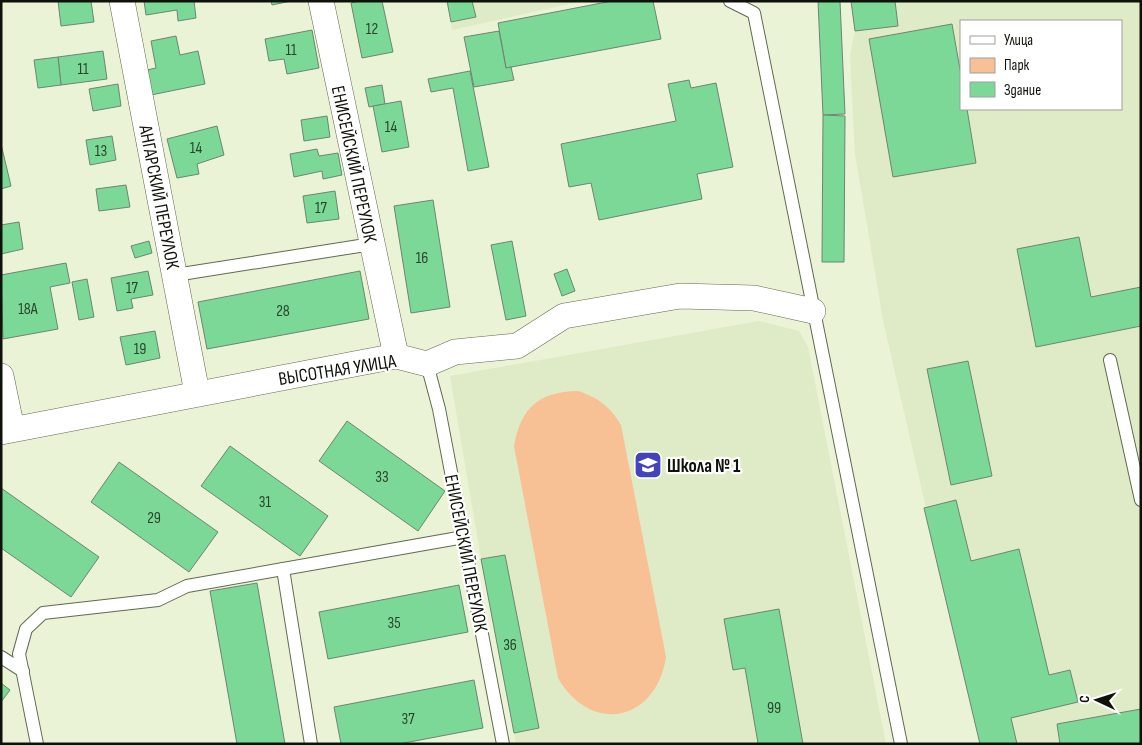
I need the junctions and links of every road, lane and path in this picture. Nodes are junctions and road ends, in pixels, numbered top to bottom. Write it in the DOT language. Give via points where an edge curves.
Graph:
graph roads {
  1 [pos="122,1"];
  2 [pos="321,1"];
  3 [pos="730,1"];
  4 [pos="372,244"];
  5 [pos="175,275"];
  6 [pos="813,311"];
  7 [pos="396,356"];
  8 [pos="1110,360"];
  9 [pos="427,364"];
  10 [pos="1,376"];
  11 [pos="197,393"];
  12 [pos="7,430"];
  13 [pos="1141,500"];
  14 [pos="464,538"];
  15 [pos="283,569"];
  16 [pos="1,657"];
  17 [pos="23,671"];
  18 [pos="37,744"];
  19 [pos="311,744"];
  20 [pos="503,744"];
  21 [pos="901,744"];
  1 -- 5 [label="street, АНГАРСКИЙ ПЕРЕУЛОК"];
  2 -- 4 [label="street, ЕНИСЕЙСКИЙ ПЕРЕУЛОК"];
  3 -- 6 [label="lane" via="754,13"];
  4 -- 5 [label="lane"];
  4 -- 7 [label="street, ЕНИСЕЙСКИЙ ПЕРЕУЛОК"];
  5 -- 11 [label="street, АНГАРСКИЙ ПЕРЕУЛОК"];
  6 -- 9 [label="street" via="754,298 680,296 564,316 517,346 456,352"];
  6 -- 21 [label="lane"];
  7 -- 9 [label="street, ВЫСОТНАЯ УЛИЦА"];
  7 -- 11 [label="street, ВЫСОТНАЯ УЛИЦА"];
  8 -- 13 [label="lane"];
  9 -- 14 [label="lane, ЕНИСЕЙСКИЙ ПЕРЕУЛОК"];
  10 -- 12 [label="street"];
  11 -- 12 [label="street, ВЫСОТНАЯ УЛИЦА"];
  14 -- 15 [label="lane"];
  14 -- 20 [label="lane, ЕНИСЕЙСКИЙ ПЕРЕУЛОК"];
  15 -- 17 [label="lane" via="187,586 158,600 43,613 26,629 20,654"];
  15 -- 19 [label="lane"];
  16 -- 17 [label="lane"];
  17 -- 18 [label="lane"];
}
